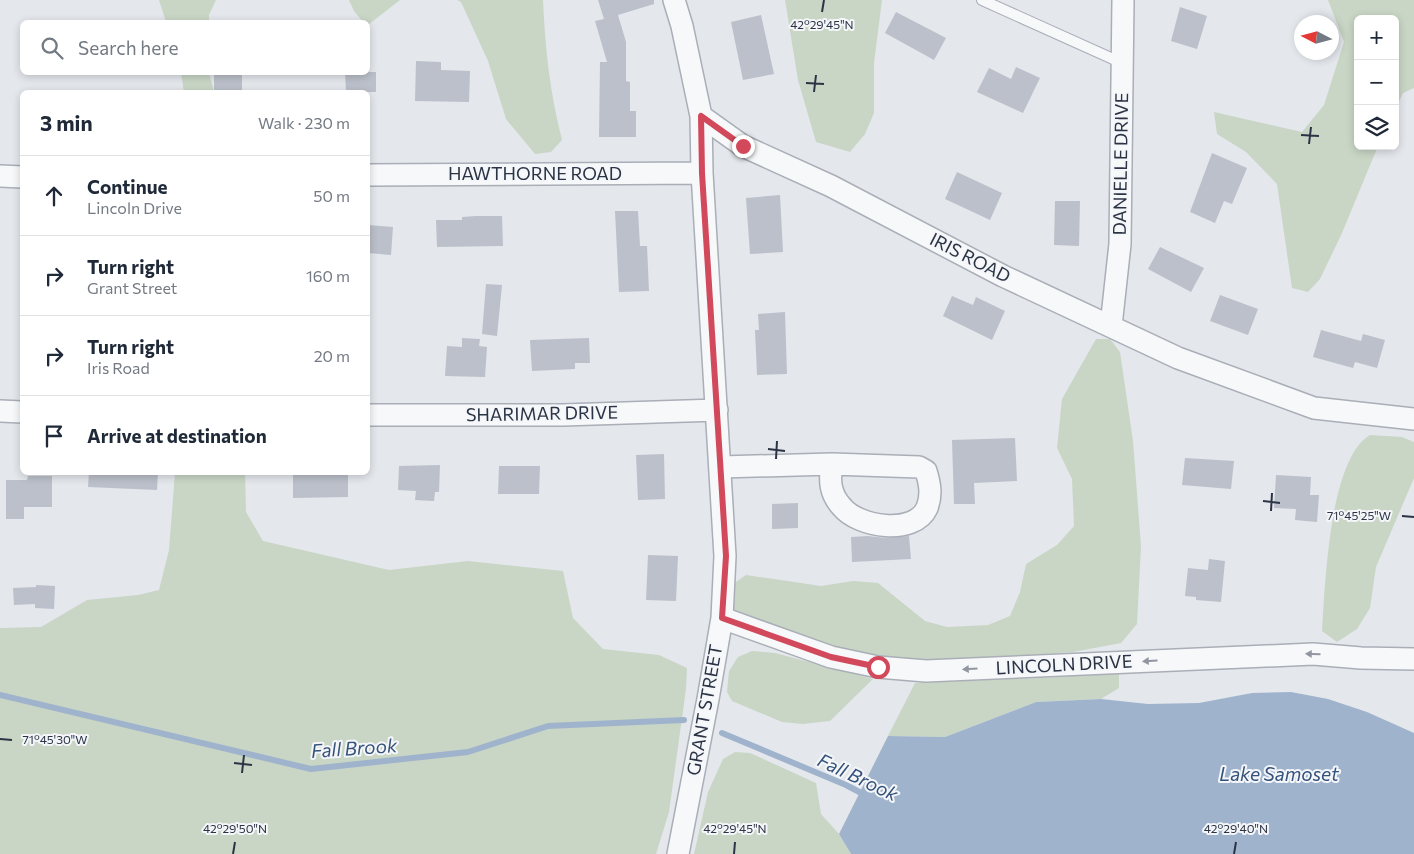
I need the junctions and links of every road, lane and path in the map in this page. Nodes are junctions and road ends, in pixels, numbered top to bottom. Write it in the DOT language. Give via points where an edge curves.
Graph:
graph roads {
  1 [pos="674,0"];
  2 [pos="982,0"];
  3 [pos="1123,0"];
  4 [pos="1122,63"];
  5 [pos="701,116"];
  6 [pos="702,173"];
  7 [pos="370,174"];
  8 [pos="0,176"];
  9 [pos="20,177"];
  10 [pos="1111,326"];
  11 [pos="717,410"];
  12 [pos="0,411"];
  13 [pos="20,412"];
  14 [pos="370,414"];
  15 [pos="1414,419"];
  16 [pos="832,464"];
  17 [pos="721,467"];
  18 [pos="722,618"];
  19 [pos="1361,658"];
  20 [pos="1414,659"];
  21 [pos="1414,672"];
  22 [pos="678,854"];
  1 -- 5 [label="street, GRANT STREET"];
  2 -- 4 [label="lane"];
  3 -- 4 [label="street, DANIELLE DRIVE"];
  4 -- 10 [label="street, DANIELLE DRIVE" via="1120,244"];
  5 -- 6 [label="street, GRANT STREET"];
  5 -- 10 [label="street, IRIS ROAD" via="743,146 831,186 1003,276"];
  6 -- 7 [label="street, HAWTHORNE ROAD"];
  6 -- 11 [label="street, GRANT STREET"];
  8 -- 9 [label="street"];
  10 -- 15 [label="street, IRIS ROAD" via="1178,358 1314,408"];
  11 -- 14 [label="street, SHARIMAR DRIVE" via="563,415"];
  11 -- 17 [label="street, GRANT STREET"];
  12 -- 13 [label="street"];
  16 -- 16 [label="street" via="919,467 926,471 930,486 926,510 904,525 888,526 851,516 834,496 830,479"];
  16 -- 17 [label="street"];
  17 -- 18 [label="street, GRANT STREET" via="726,556"];
  19 -- 18 [label="street, LINCOLN DRIVE, one-way" via="1313,654 926,671 878,667 831,657"];
  18 -- 22 [label="street, GRANT STREET"];
  19 -- 20 [label="street, LINCOLN DRIVE"];
  19 -- 21 [label="street"];
}
